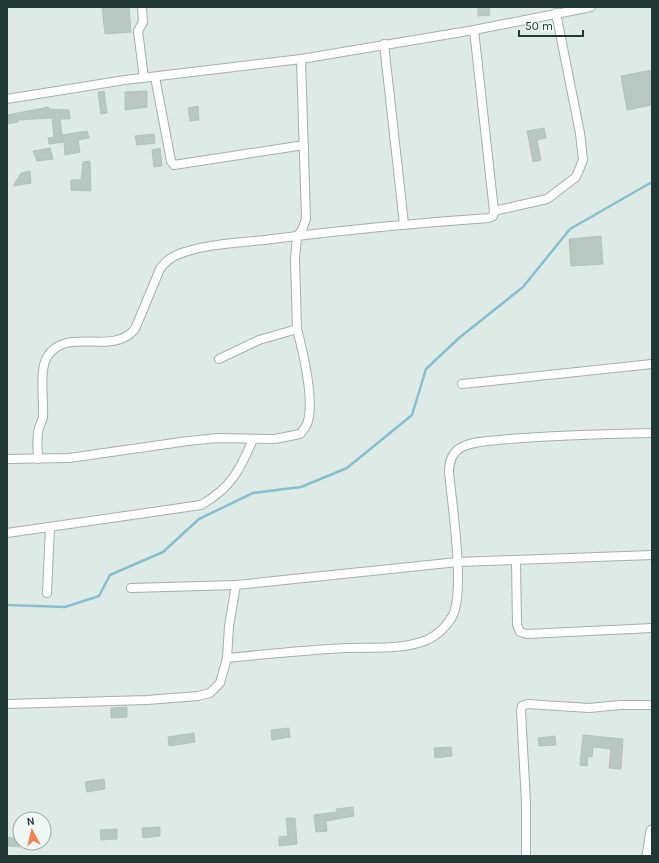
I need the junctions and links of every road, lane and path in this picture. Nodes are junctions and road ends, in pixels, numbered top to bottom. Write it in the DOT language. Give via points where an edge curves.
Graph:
graph roads {
  1 [pos="142,7"];
  2 [pos="591,7"];
  3 [pos="556,13"];
  4 [pos="474,30"];
  5 [pos="384,44"];
  6 [pos="301,59"];
  7 [pos="155,77"];
  8 [pos="144,78"];
  9 [pos="7,99"];
  10 [pos="304,145"];
  11 [pos="494,211"];
  12 [pos="404,224"];
  13 [pos="296,236"];
  14 [pos="297,329"];
  15 [pos="220,359"];
  16 [pos="652,364"];
  17 [pos="462,384"];
  18 [pos="652,433"];
  19 [pos="253,439"];
  20 [pos="7,458"];
  21 [pos="38,459"];
  22 [pos="50,527"];
  23 [pos="7,533"];
  24 [pos="652,555"];
  25 [pos="516,560"];
  26 [pos="458,562"];
  27 [pos="236,585"];
  28 [pos="131,588"];
  29 [pos="48,593"];
  30 [pos="652,628"];
  31 [pos="227,658"];
  32 [pos="7,704"];
  33 [pos="652,705"];
  34 [pos="652,831"];
  35 [pos="526,856"];
  36 [pos="648,856"];
  1 -- 8 [label="street" via="143,22 138,31"];
  2 -- 3 [label="street"];
  3 -- 4 [label="street"];
  3 -- 11 [label="street" via="583,160 576,177 547,199"];
  4 -- 5 [label="street"];
  4 -- 11 [label="street"];
  5 -- 6 [label="street"];
  5 -- 12 [label="street"];
  6 -- 7 [label="street"];
  6 -- 10 [label="street"];
  7 -- 8 [label="street"];
  7 -- 10 [label="street" via="171,161 174,165"];
  8 -- 9 [label="street"];
  10 -- 13 [label="street" via="306,219 302,230"];
  11 -- 12 [label="street" via="493,216 489,218"];
  12 -- 13 [label="street"];
  13 -- 14 [label="street"];
  13 -- 21 [label="street" via="202,248 178,254 160,269 135,329 129,336 111,342 66,343 54,349 47,357 44,367 43,416 38,431"];
  14 -- 15 [label="street" via="259,340"];
  14 -- 19 [label="street" via="310,404 307,423 300,434 294,436"];
  16 -- 17 [label="street"];
  18 -- 26 [label="street" via="554,436 482,442 461,447 449,462"];
  19 -- 21 [label="street" via="218,438 94,455"];
  19 -- 22 [label="street" via="231,482 220,494 201,505"];
  20 -- 21 [label="street"];
  22 -- 23 [label="street"];
  22 -- 29 [label="street"];
  24 -- 25 [label="street"];
  25 -- 26 [label="street"];
  25 -- 30 [label="street" via="517,625 520,632 527,634"];
  26 -- 27 [label="street"];
  26 -- 31 [label="street" via="453,614 443,630 428,640 399,646"];
  27 -- 28 [label="street"];
  27 -- 31 [label="street"];
  31 -- 32 [label="street" via="220,683 210,693 198,696"];
  33 -- 35 [label="street" via="589,708 527,704 522,706"];
  34 -- 36 [label="street"];
}
